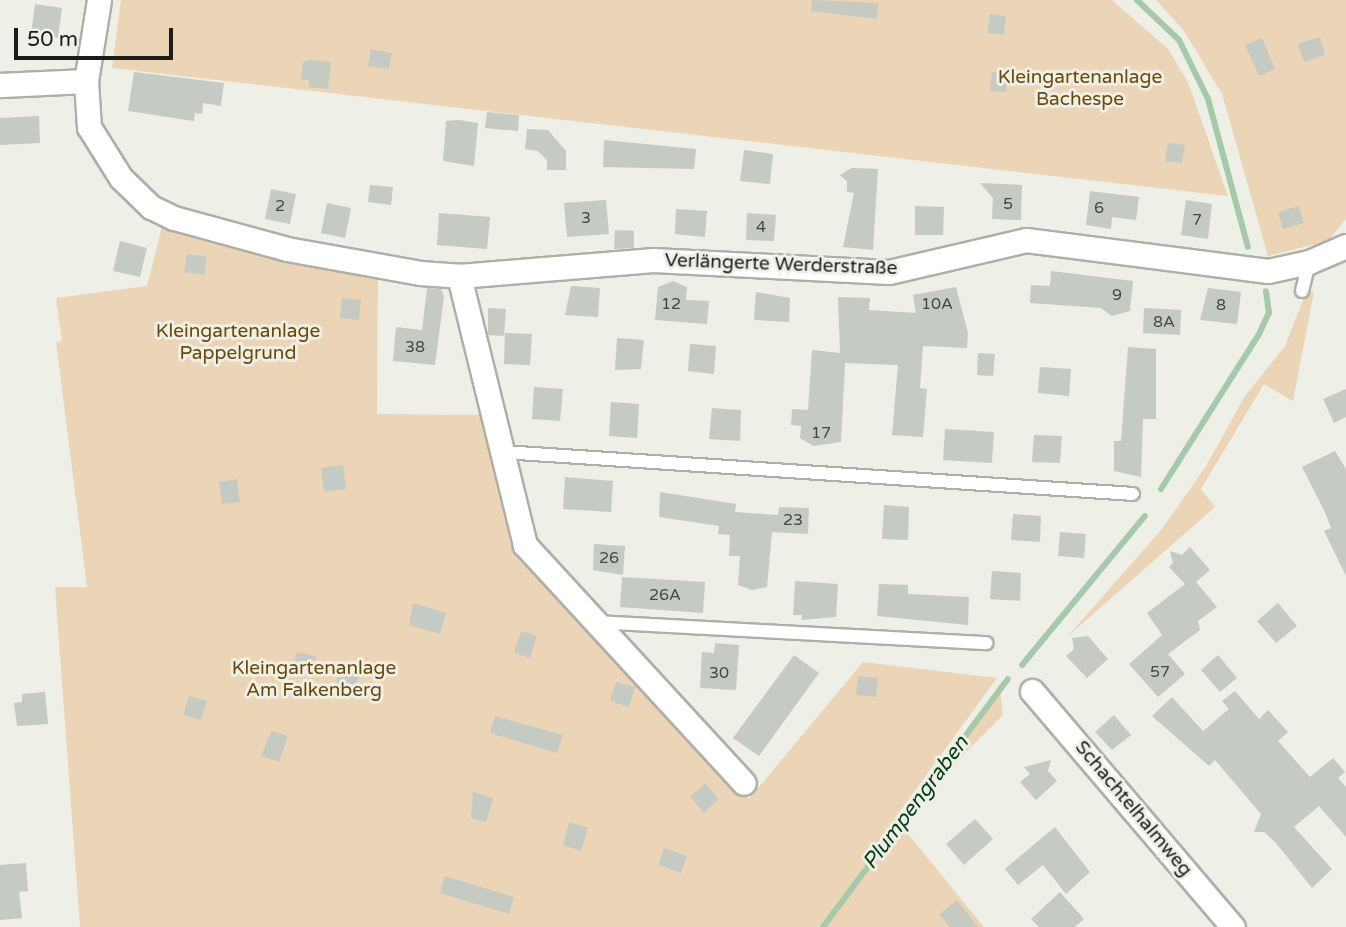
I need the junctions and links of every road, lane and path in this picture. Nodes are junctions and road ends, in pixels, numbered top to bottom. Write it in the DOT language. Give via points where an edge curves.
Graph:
graph roads {
  1 [pos="99,0"];
  2 [pos="86,81"];
  3 [pos="0,85"];
  4 [pos="1346,246"];
  5 [pos="1309,262"];
  6 [pos="459,275"];
  7 [pos="1302,291"];
  8 [pos="503,452"];
  9 [pos="1133,494"];
  10 [pos="597,622"];
  11 [pos="986,643"];
  12 [pos="1032,691"];
  13 [pos="744,783"];
  14 [pos="1233,927"];
  1 -- 2 [label="street, Verlängerte Werderstraße"];
  2 -- 3 [label="street"];
  2 -- 6 [label="street, Verlängerte Werderstraße" via="89,127 103,154 151,206 199,226 287,249 420,273"];
  4 -- 5 [label="street, Verlängerte Werderstraße"];
  5 -- 6 [label="street, Verlängerte Werderstraße" via="1268,271 1026,240 889,272 653,260"];
  5 -- 7 [label="lane"];
  6 -- 8 [label="street"];
  8 -- 9 [label="lane"];
  8 -- 10 [label="street" via="524,545"];
  10 -- 11 [label="lane"];
  10 -- 13 [label="street"];
  12 -- 14 [label="street, Schachtelhalmweg"];
}
